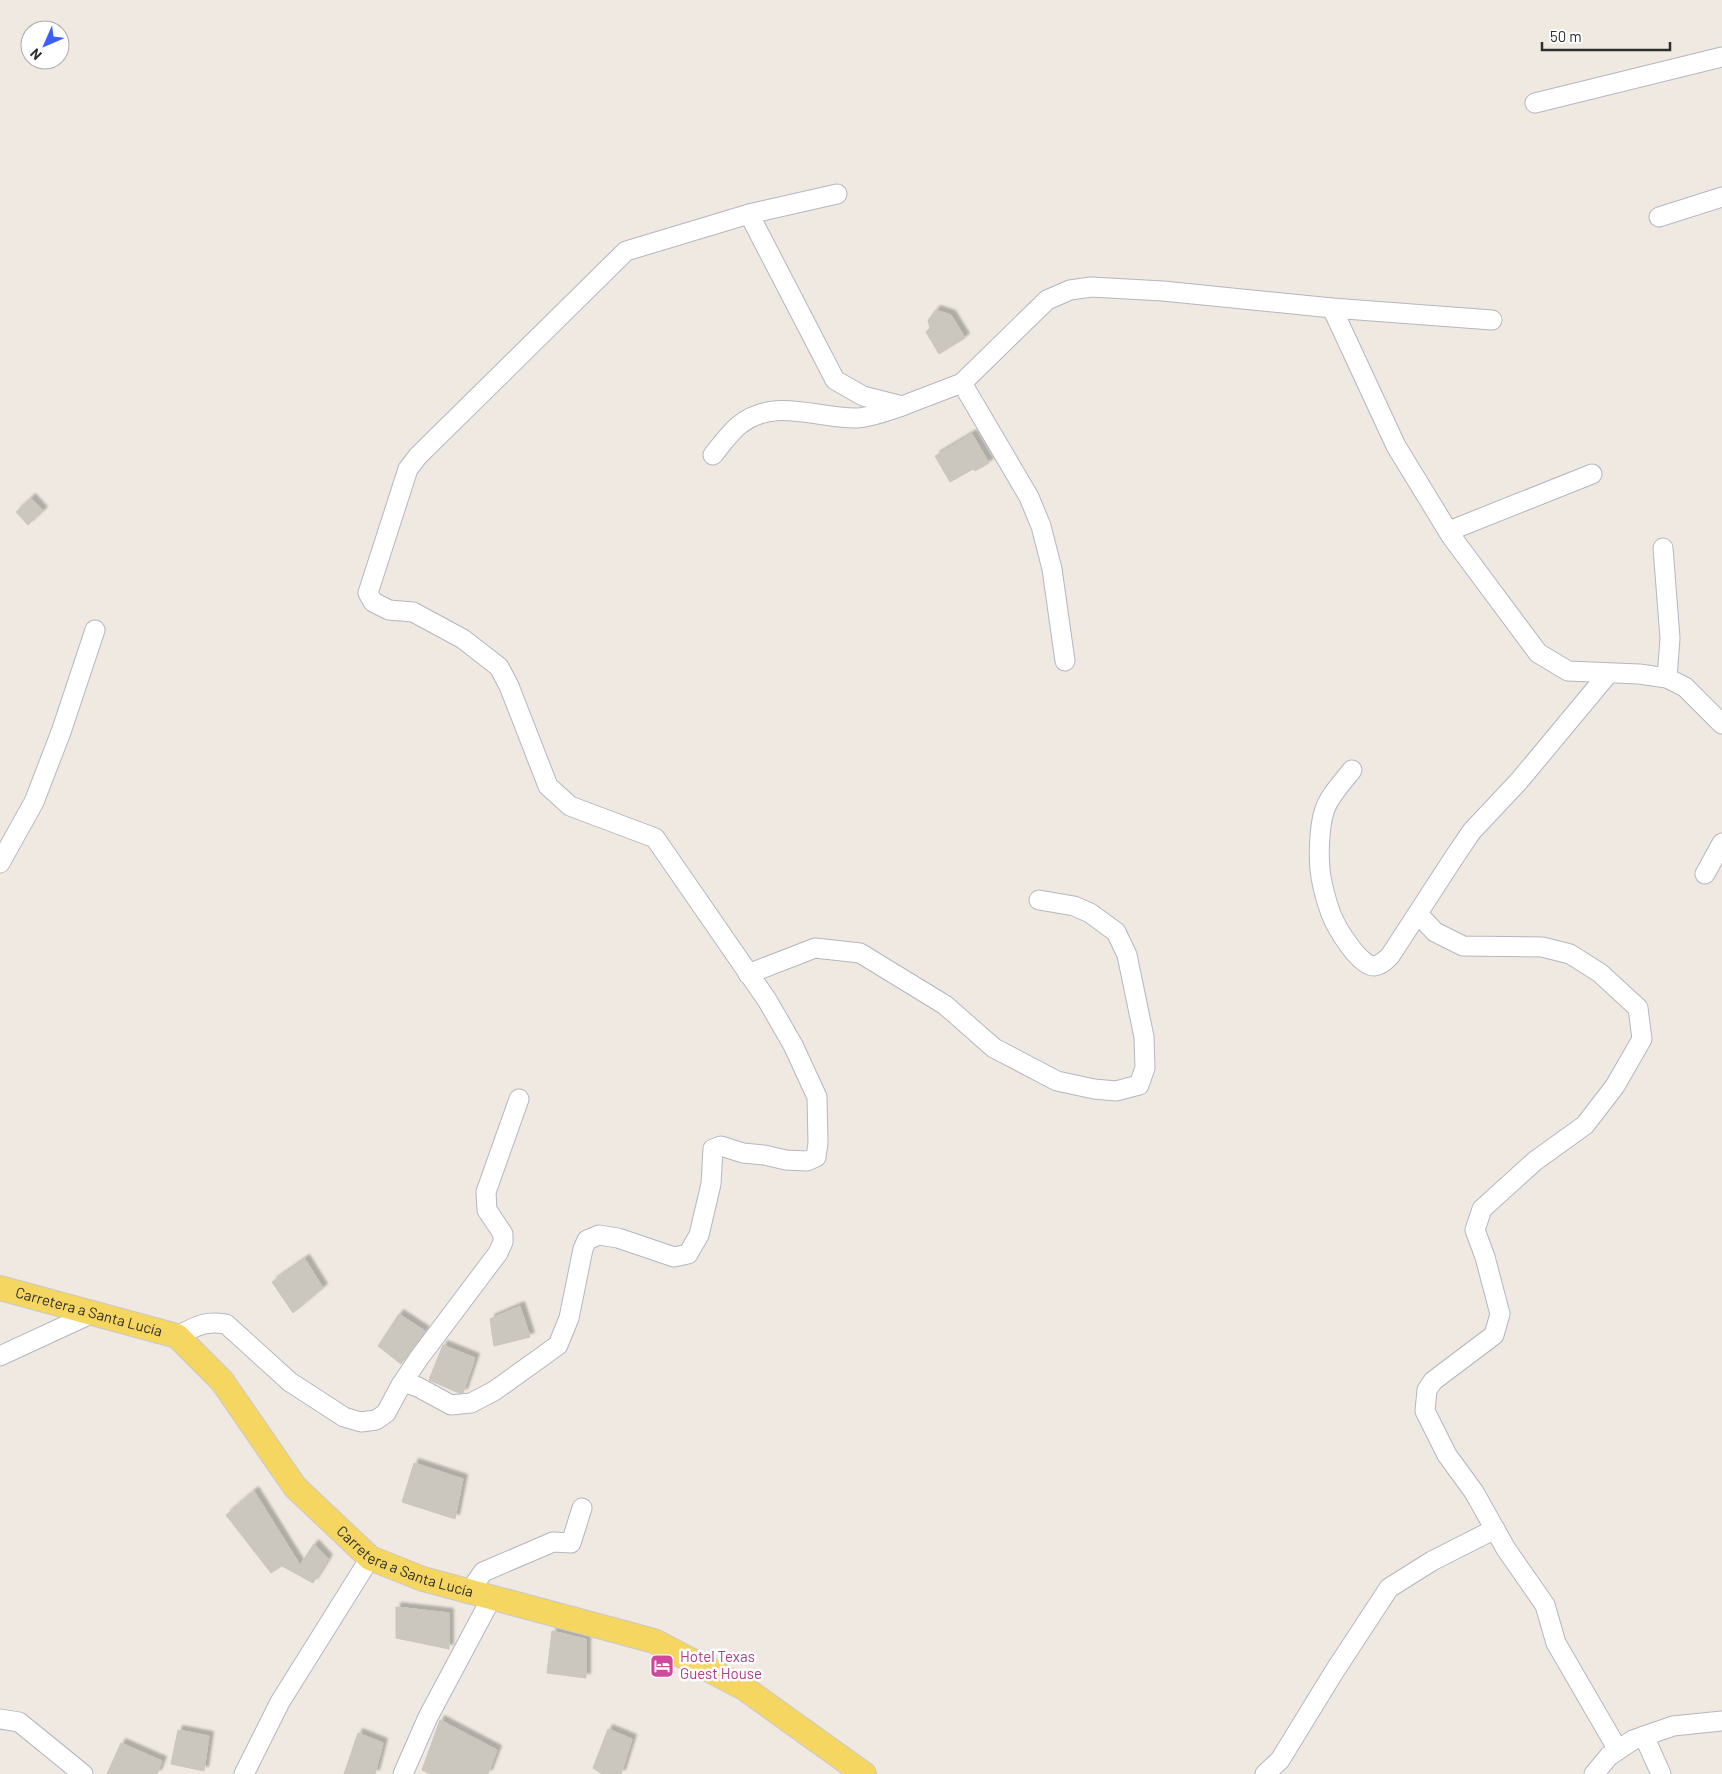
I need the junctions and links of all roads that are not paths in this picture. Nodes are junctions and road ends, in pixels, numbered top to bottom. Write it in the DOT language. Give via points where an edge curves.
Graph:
graph roads {
  1 [pos="1722,57"];
  2 [pos="1536,103"];
  3 [pos="836,194"];
  4 [pos="1722,197"];
  5 [pos="749,214"];
  6 [pos="1659,217"];
  7 [pos="1332,308"];
  8 [pos="1492,320"];
  9 [pos="962,383"];
  10 [pos="902,406"];
  11 [pos="713,455"];
  12 [pos="1592,474"];
  13 [pos="1448,531"];
  14 [pos="1662,548"];
  15 [pos="95,630"];
  16 [pos="1065,661"];
  17 [pos="1608,674"];
  18 [pos="1667,678"];
  19 [pos="1722,724"];
  20 [pos="1352,770"];
  21 [pos="1722,843"];
  22 [pos="0,863"];
  23 [pos="1704,874"];
  24 [pos="1039,900"];
  25 [pos="1418,914"];
  26 [pos="748,974"];
  27 [pos="519,1099"];
  28 [pos="0,1288"];
  29 [pos="93,1313"];
  30 [pos="177,1336"];
  31 [pos="0,1356"];
  32 [pos="402,1385"];
  33 [pos="582,1508"];
  34 [pos="1495,1529"];
  35 [pos="370,1558"];
  36 [pos="481,1594"];
  37 [pos="0,1719"];
  38 [pos="1722,1721"];
  39 [pos="1644,1736"];
  40 [pos="1618,1750"];
  41 [pos="84,1774"];
  42 [pos="244,1774"];
  43 [pos="403,1774"];
  44 [pos="864,1774"];
  45 [pos="1265,1774"];
  46 [pos="1594,1774"];
  47 [pos="1661,1774"];
  1 -- 2 [label="street"];
  3 -- 5 [label="street"];
  4 -- 6 [label="street"];
  5 -- 10 [label="street" via="835,380 863,396"];
  5 -- 26 [label="street" via="626,250 425,449 408,468 368,593 373,602 389,610 413,612 463,638 499,667 548,786 570,806 655,838"];
  7 -- 8 [label="street"];
  7 -- 9 [label="street" via="1163,290 1091,287 1070,290 1047,300"];
  7 -- 13 [label="street" via="1396,446"];
  9 -- 10 [label="street"];
  9 -- 16 [label="street" via="1029,497 1041,526 1052,569"];
  10 -- 11 [label="street" via="858,418 769,410 739,425"];
  12 -- 13 [label="street"];
  13 -- 17 [label="street" via="1538,653 1568,671"];
  14 -- 18 [label="street" via="1670,638"];
  15 -- 22 [label="street" via="34,802"];
  17 -- 18 [label="street"];
  17 -- 25 [label="street" via="1519,781 1472,831"];
  18 -- 19 [label="street" via="1685,687"];
  20 -- 25 [label="street" via="1324,809 1320,828 1320,876 1331,915 1351,948 1372,966 1382,964 1390,956"];
  21 -- 23 [label="street"];
  24 -- 26 [label="street" via="1074,906 1116,932 1126,955 1144,1037 1145,1068 1139,1085 1116,1091 1094,1090 1057,1081 994,1048 946,1004 860,953 815,948"];
  25 -- 34 [label="street" via="1435,932 1463,946 1542,947 1570,954 1600,973 1638,1008 1642,1039 1609,1094 1585,1125 1534,1162 1482,1209 1475,1230 1500,1314 1494,1335 1433,1381 1427,1390 1425,1411 1447,1455 1474,1492"];
  26 -- 32 [label="street" via="793,1045 816,1097 816,1157 807,1162 743,1153 721,1146 713,1149 711,1184 699,1235 688,1254 674,1257 599,1235 587,1240 569,1318 558,1345 471,1403 451,1405 418,1387"];
  27 -- 32 [label="street" via="486,1192 488,1210 503,1234 503,1242"];
  28 -- 29 [label="main road, Carretera a Santa Lucía"];
  29 -- 30 [label="main road, Carretera a Santa Lucía"];
  29 -- 31 [label="street"];
  30 -- 32 [label="street" via="202,1324 226,1324 302,1391 344,1418 361,1422 376,1420 386,1413"];
  30 -- 35 [label="main road, Carretera a Santa Lucía" via="222,1381 295,1487"];
  33 -- 36 [label="street" via="571,1543 553,1542 483,1572"];
  34 -- 40 [label="street" via="1545,1605 1556,1643"];
  34 -- 45 [label="street" via="1432,1560 1389,1588 1280,1760"];
  35 -- 36 [label="main road, Carretera a Santa Lucía" via="424,1579"];
  35 -- 42 [label="street" via="280,1702"];
  36 -- 43 [label="street"];
  36 -- 44 [label="main road, Carretera a Santa Lucía" via="654,1641 744,1688"];
  37 -- 41 [label="street" via="19,1722"];
  38 -- 39 [label="street" via="1673,1726"];
  39 -- 40 [label="street"];
  39 -- 47 [label="street"];
  40 -- 46 [label="street"];
}
